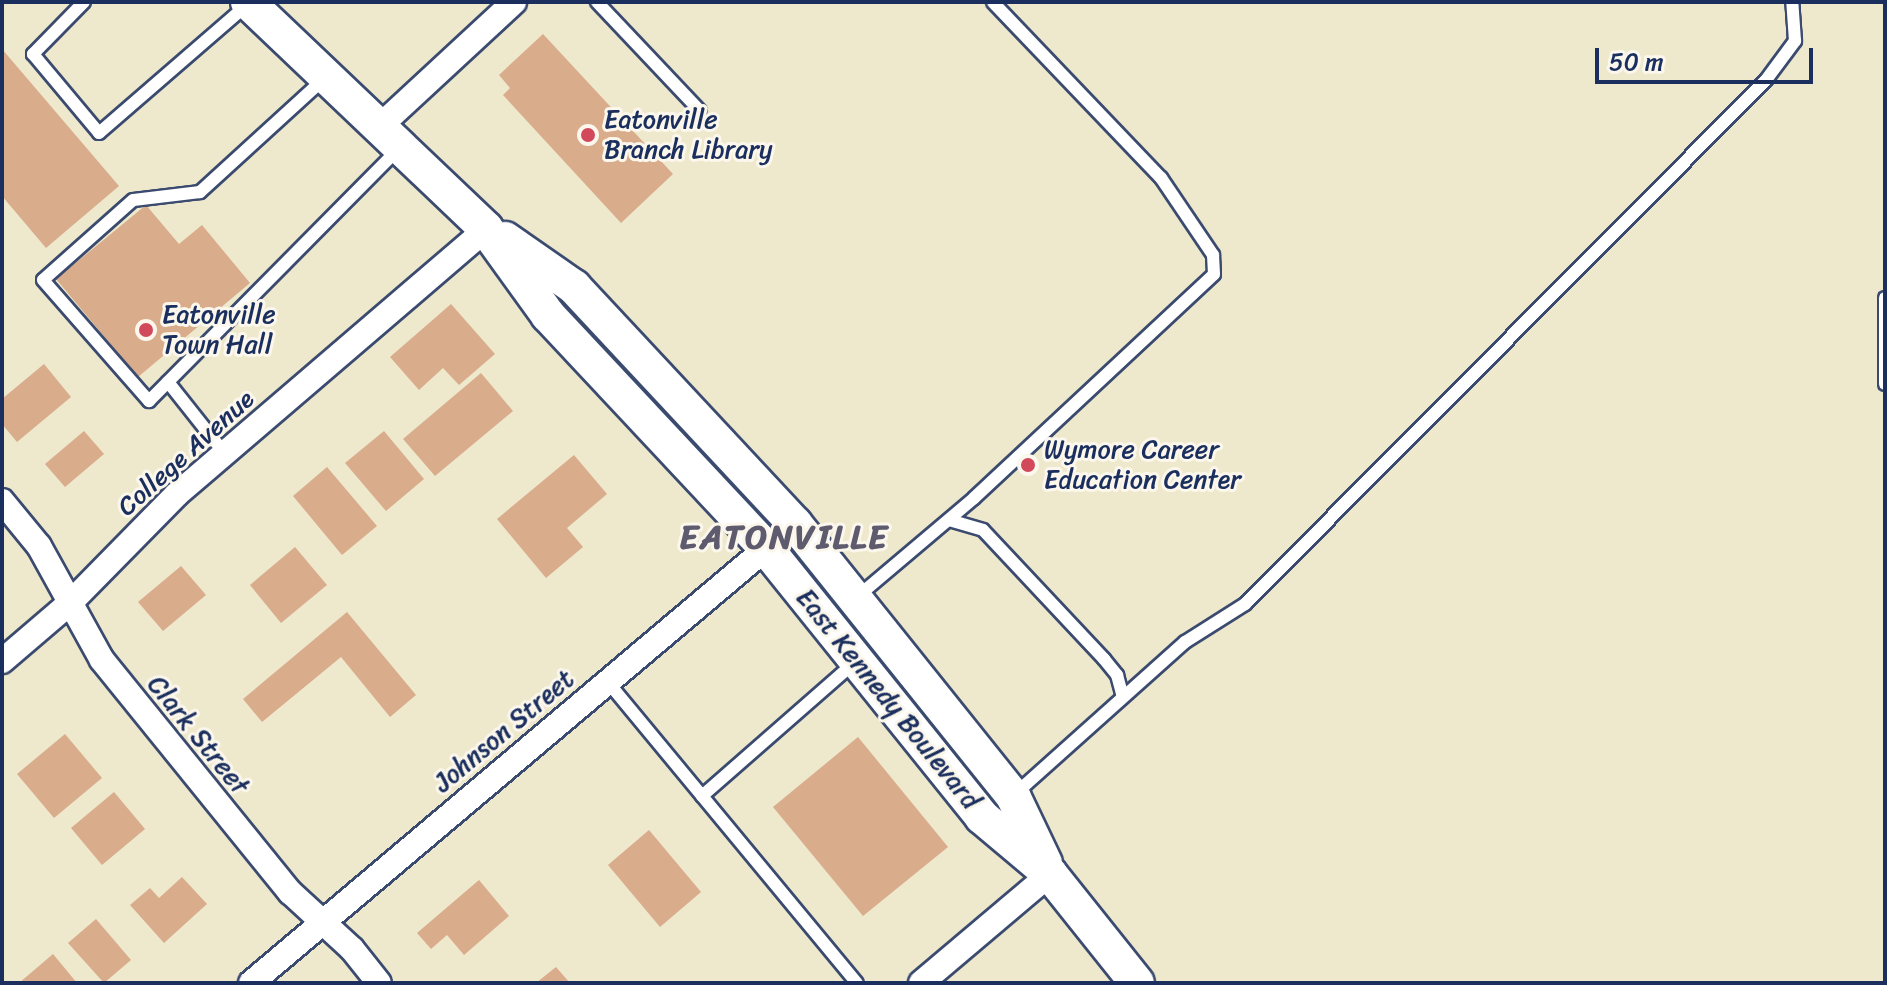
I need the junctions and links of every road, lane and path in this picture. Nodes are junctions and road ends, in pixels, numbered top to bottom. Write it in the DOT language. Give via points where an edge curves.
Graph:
graph roads {
  1 [pos="84,2"];
  2 [pos="249,2"];
  3 [pos="514,2"];
  4 [pos="597,2"];
  5 [pos="993,2"];
  6 [pos="1792,2"];
  7 [pos="327,77"];
  8 [pos="699,110"];
  9 [pos="390,137"];
  10 [pos="486,229"];
  11 [pos="1885,298"];
  12 [pos="168,382"];
  13 [pos="1885,384"];
  14 [pos="225,454"];
  15 [pos="2,501"];
  16 [pos="949,520"];
  17 [pos="795,524"];
  18 [pos="766,548"];
  19 [pos="855,599"];
  20 [pos="70,603"];
  21 [pos="857,660"];
  22 [pos="2,661"];
  23 [pos="607,681"];
  24 [pos="1123,697"];
  25 [pos="702,796"];
  26 [pos="1013,796"];
  27 [pos="1050,874"];
  28 [pos="322,921"];
  29 [pos="251,983"];
  30 [pos="379,983"];
  31 [pos="857,983"];
  32 [pos="921,983"];
  33 [pos="1137,983"];
  1 -- 2 [label="lane" via="33,54 99,133"];
  2 -- 7 [label="main road, East Kennedy Boulevard"];
  3 -- 9 [label="street"];
  4 -- 8 [label="lane"];
  5 -- 16 [label="lane" via="1161,178 1213,255 1214,274"];
  6 -- 24 [label="lane" via="1795,41 1766,80 1245,604 1185,642"];
  7 -- 9 [label="main road, East Kennedy Boulevard"];
  7 -- 12 [label="lane" via="200,192 133,200 43,280 149,401"];
  9 -- 10 [label="main road, East Kennedy Boulevard"];
  9 -- 12 [label="lane"];
  10 -- 14 [label="street, College Avenue"];
  10 -- 17 [label="main road, East Kennedy Boulevard" via="574,287"];
  10 -- 18 [label="main road, East Kennedy Boulevard" via="548,315"];
  11 -- 13 [label="lane"];
  12 -- 14 [label="lane"];
  14 -- 20 [label="street, College Avenue"];
  15 -- 20 [label="street, Clark Street" via="39,546"];
  16 -- 19 [label="lane"];
  16 -- 24 [label="lane" via="983,530 1104,659 1117,675"];
  17 -- 18 [label="street, Johnson Street"];
  17 -- 19 [label="main road, East Kennedy Boulevard"];
  18 -- 21 [label="main road, East Kennedy Boulevard"];
  18 -- 23 [label="street, Johnson Street"];
  19 -- 26 [label="main road, East Kennedy Boulevard"];
  20 -- 22 [label="street, College Avenue"];
  20 -- 28 [label="street, Clark Street" via="102,660 290,892"];
  21 -- 25 [label="lane"];
  21 -- 27 [label="main road, East Kennedy Boulevard" via="982,817"];
  23 -- 25 [label="lane"];
  23 -- 28 [label="street, Johnson Street"];
  24 -- 26 [label="lane"];
  25 -- 31 [label="lane"];
  26 -- 27 [label="main road, East Kennedy Boulevard"];
  27 -- 32 [label="street"];
  27 -- 33 [label="main road, East Kennedy Boulevard"];
  28 -- 29 [label="street, Johnson Street"];
  28 -- 30 [label="street, Clark Street"];
}
